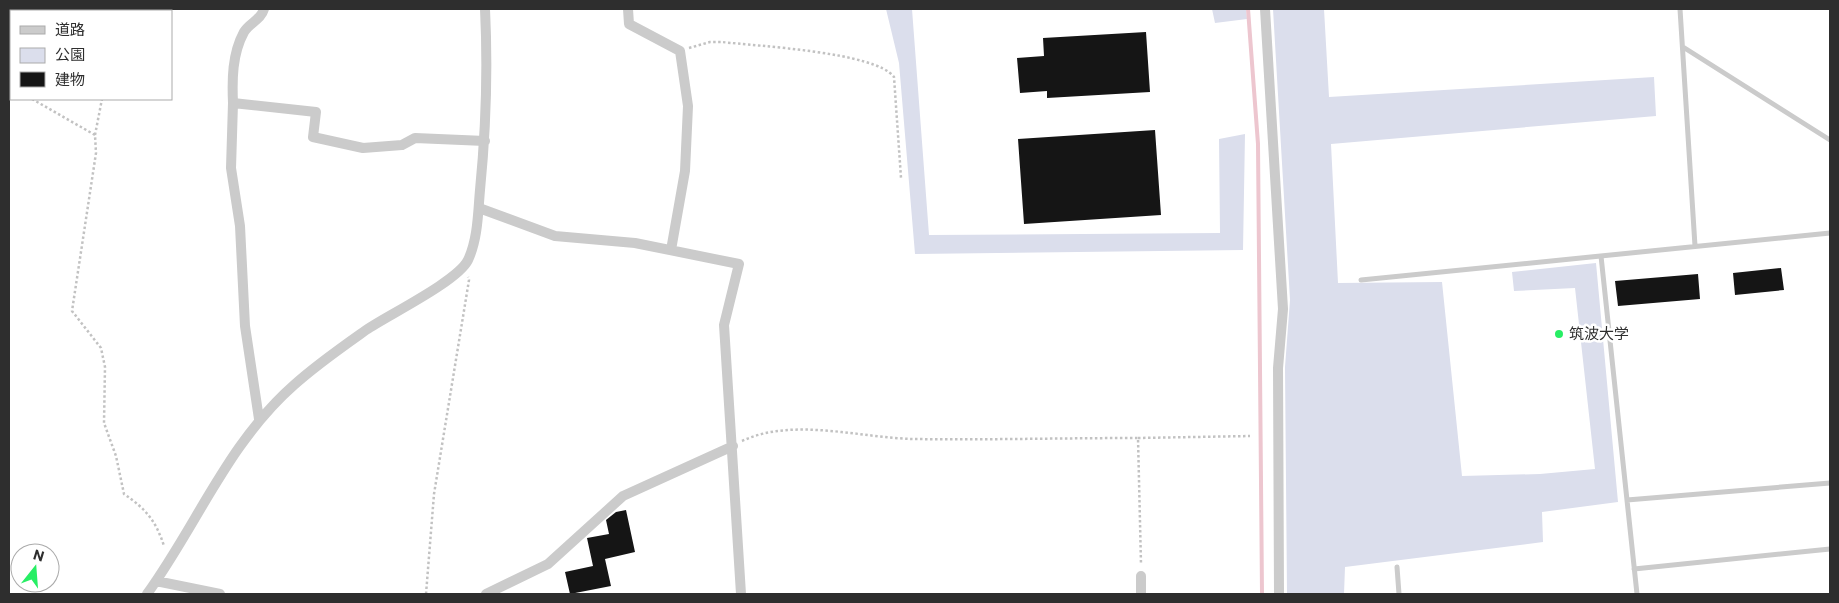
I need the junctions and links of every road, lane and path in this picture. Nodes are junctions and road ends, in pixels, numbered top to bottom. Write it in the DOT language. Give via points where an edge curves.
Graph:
graph roads {
  1 [pos="264,9"];
  2 [pos="485,9"];
  3 [pos="628,9"];
  4 [pos="1266,9"];
  5 [pos="1680,9"];
  6 [pos="1682,47"];
  7 [pos="680,51"];
  8 [pos="34,100"];
  9 [pos="102,100"];
  10 [pos="233,103"];
  11 [pos="95,135"];
  12 [pos="1830,140"];
  13 [pos="485,141"];
  14 [pos="901,178"];
  15 [pos="479,208"];
  16 [pos="1830,233"];
  17 [pos="1695,246"];
  18 [pos="671,250"];
  19 [pos="1601,256"];
  20 [pos="461,268"];
  21 [pos="1361,280"];
  22 [pos="259,419"];
  23 [pos="1250,436"];
  24 [pos="1138,438"];
  25 [pos="733,446"];
  26 [pos="1830,484"];
  27 [pos="1627,500"];
  28 [pos="1830,549"];
  29 [pos="168,560"];
  30 [pos="1397,567"];
  31 [pos="1634,569"];
  32 [pos="1141,576"];
  33 [pos="156,581"];
  34 [pos="147,594"];
  35 [pos="220,594"];
  36 [pos="426,594"];
  37 [pos="486,594"];
  38 [pos="741,594"];
  39 [pos="1141,594"];
  40 [pos="1279,594"];
  41 [pos="1399,594"];
  42 [pos="1637,594"];
  1 -- 10 [label="street" via="244,32 232,74"];
  2 -- 13 [label="street" via="488,68"];
  3 -- 7 [label="street" via="629,24"];
  4 -- 40 [label="street" via="1283,309 1278,368"];
  5 -- 6 [label="lane"];
  6 -- 12 [label="lane"];
  6 -- 17 [label="lane"];
  7 -- 14 [label="path" via="710,42 722,42 853,58 888,70 894,77"];
  7 -- 18 [label="street" via="688,106 685,171"];
  8 -- 11 [label="path"];
  9 -- 11 [label="path"];
  10 -- 13 [label="street" via="316,112 313,137 363,148 402,145 415,138"];
  10 -- 22 [label="street" via="231,168 240,226 245,326"];
  11 -- 29 [label="path" via="96,154 72,311 101,348 105,367 104,423 116,456 124,494 143,507 159,530"];
  13 -- 15 [label="street"];
  15 -- 18 [label="street" via="555,236 635,243"];
  15 -- 20 [label="street" via="468,262"];
  16 -- 17 [label="lane"];
  17 -- 19 [label="lane"];
  18 -- 25 [label="street" via="739,264 724,325"];
  19 -- 21 [label="lane"];
  19 -- 27 [label="lane"];
  20 -- 22 [label="street" via="447,281 366,330 294,385"];
  20 -- 36 [label="path" via="470,280 434,494"];
  22 -- 29 [label="street" via="236,450"];
  23 -- 24 [label="path"];
  24 -- 25 [label="path" via="912,439 826,431 778,431 757,434"];
  24 -- 32 [label="path"];
  25 -- 37 [label="street" via="623,496 548,564"];
  25 -- 38 [label="street"];
  26 -- 27 [label="lane"];
  27 -- 31 [label="lane"];
  28 -- 31 [label="lane"];
  29 -- 33 [label="street"];
  30 -- 41 [label="lane"];
  31 -- 42 [label="lane"];
  32 -- 39 [label="street"];
  33 -- 34 [label="street"];
  33 -- 35 [label="street"];
}
